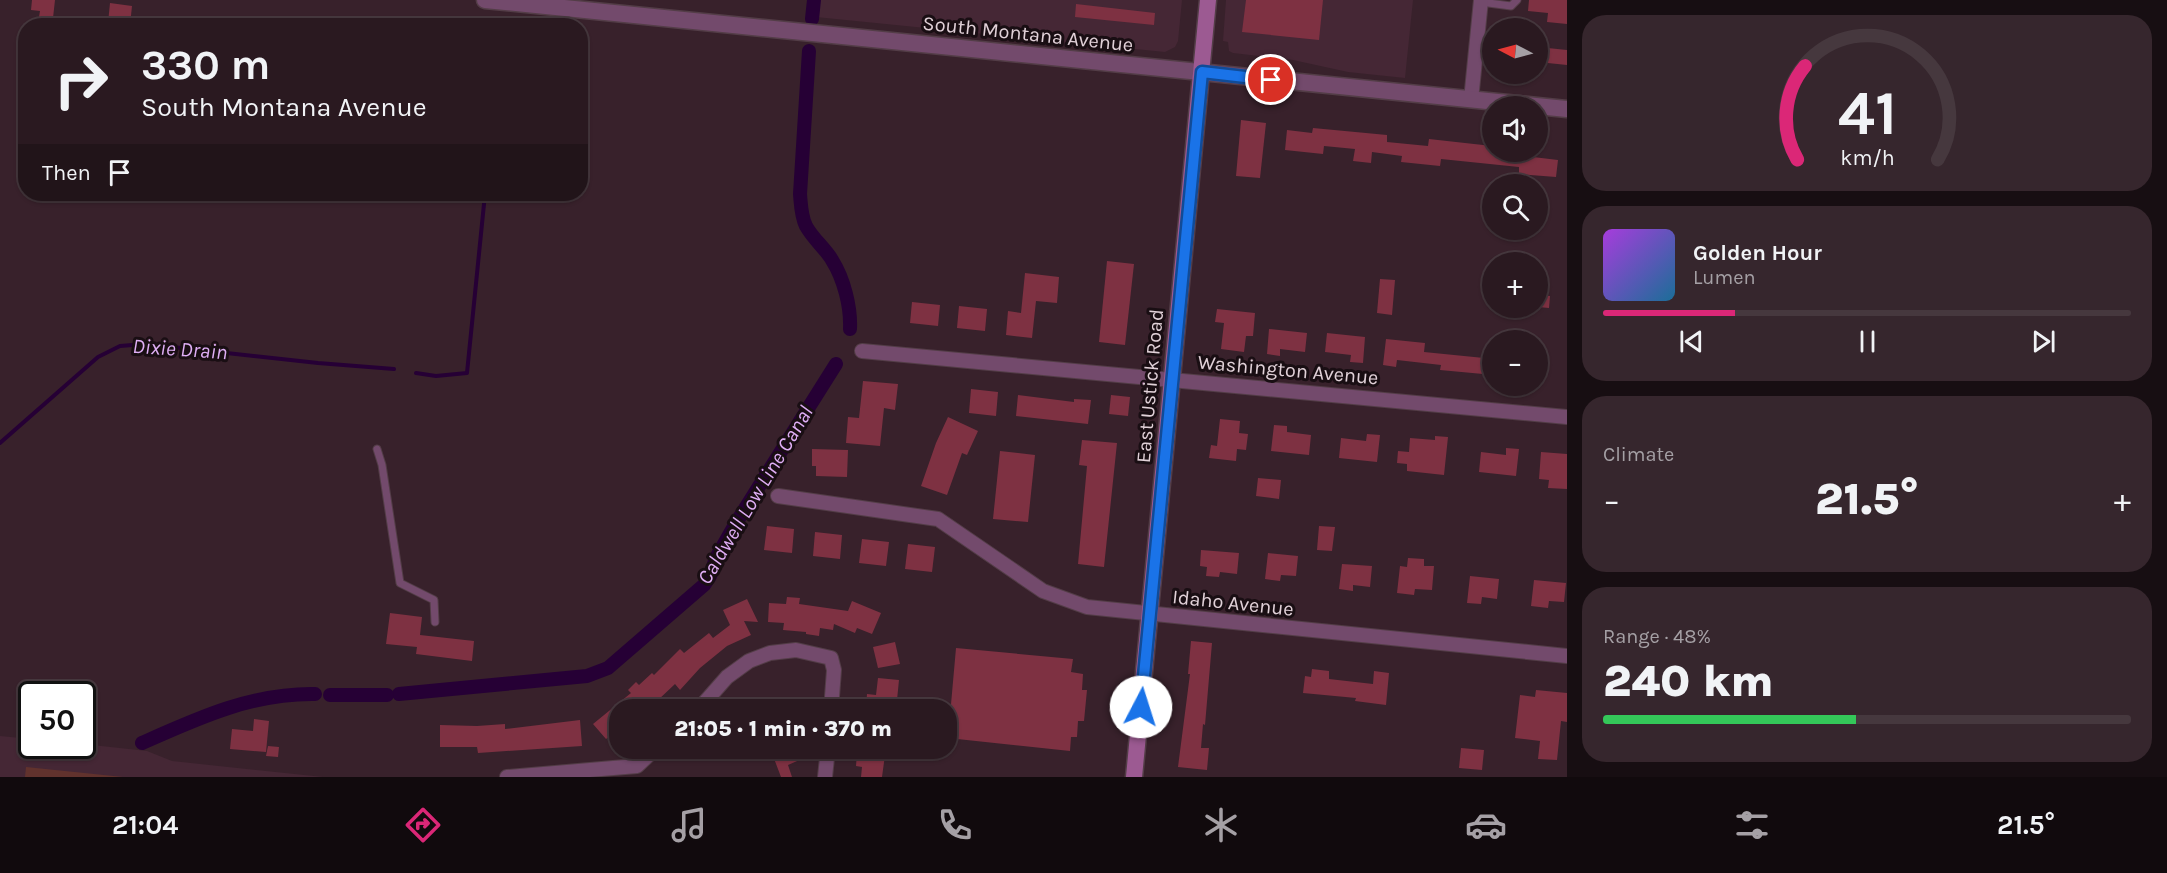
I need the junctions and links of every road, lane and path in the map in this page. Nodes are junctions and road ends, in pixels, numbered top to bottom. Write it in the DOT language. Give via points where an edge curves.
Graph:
graph roads {
  1 [pos="485,0"];
  2 [pos="1208,0"];
  3 [pos="1517,0"];
  4 [pos="1481,1"];
  5 [pos="604,6"];
  6 [pos="1202,72"];
  7 [pos="1471,100"];
  8 [pos="1567,109"];
  9 [pos="862,351"];
  10 [pos="1171,379"];
  11 [pos="1567,417"];
  12 [pos="377,448"];
  13 [pos="778,496"];
  14 [pos="1149,614"];
  15 [pos="435,622"];
  16 [pos="1567,656"];
  17 [pos="708,699"];
  18 [pos="832,699"];
  19 [pos="647,759"];
  20 [pos="827,759"];
  21 [pos="638,771"];
  22 [pos="507,777"];
  23 [pos="825,777"];
  24 [pos="1134,777"];
  1 -- 5 [label="street, South Montana Avenue"];
  2 -- 6 [label="main road, East Ustick Road"];
  3 -- 4 [label="lane" via="1510,6"];
  4 -- 7 [label="street"];
  5 -- 6 [label="street, South Montana Avenue"];
  6 -- 7 [label="street, South Montana Avenue"];
  6 -- 10 [label="main road, East Ustick Road"];
  7 -- 8 [label="street, South Montana Avenue"];
  9 -- 10 [label="street, Washington Avenue"];
  10 -- 11 [label="street, Washington Avenue"];
  10 -- 14 [label="main road, East Ustick Road"];
  12 -- 15 [label="lane" via="400,583 435,600"];
  13 -- 14 [label="street, Idaho Avenue" via="938,519 1043,591 1087,607"];
  14 -- 16 [label="street, Idaho Avenue"];
  14 -- 24 [label="main road, East Ustick Road"];
  17 -- 18 [label="street" via="749,660 796,650 831,658"];
  19 -- 21 [label="street"];
  20 -- 23 [label="street"];
  21 -- 22 [label="street"];
}
